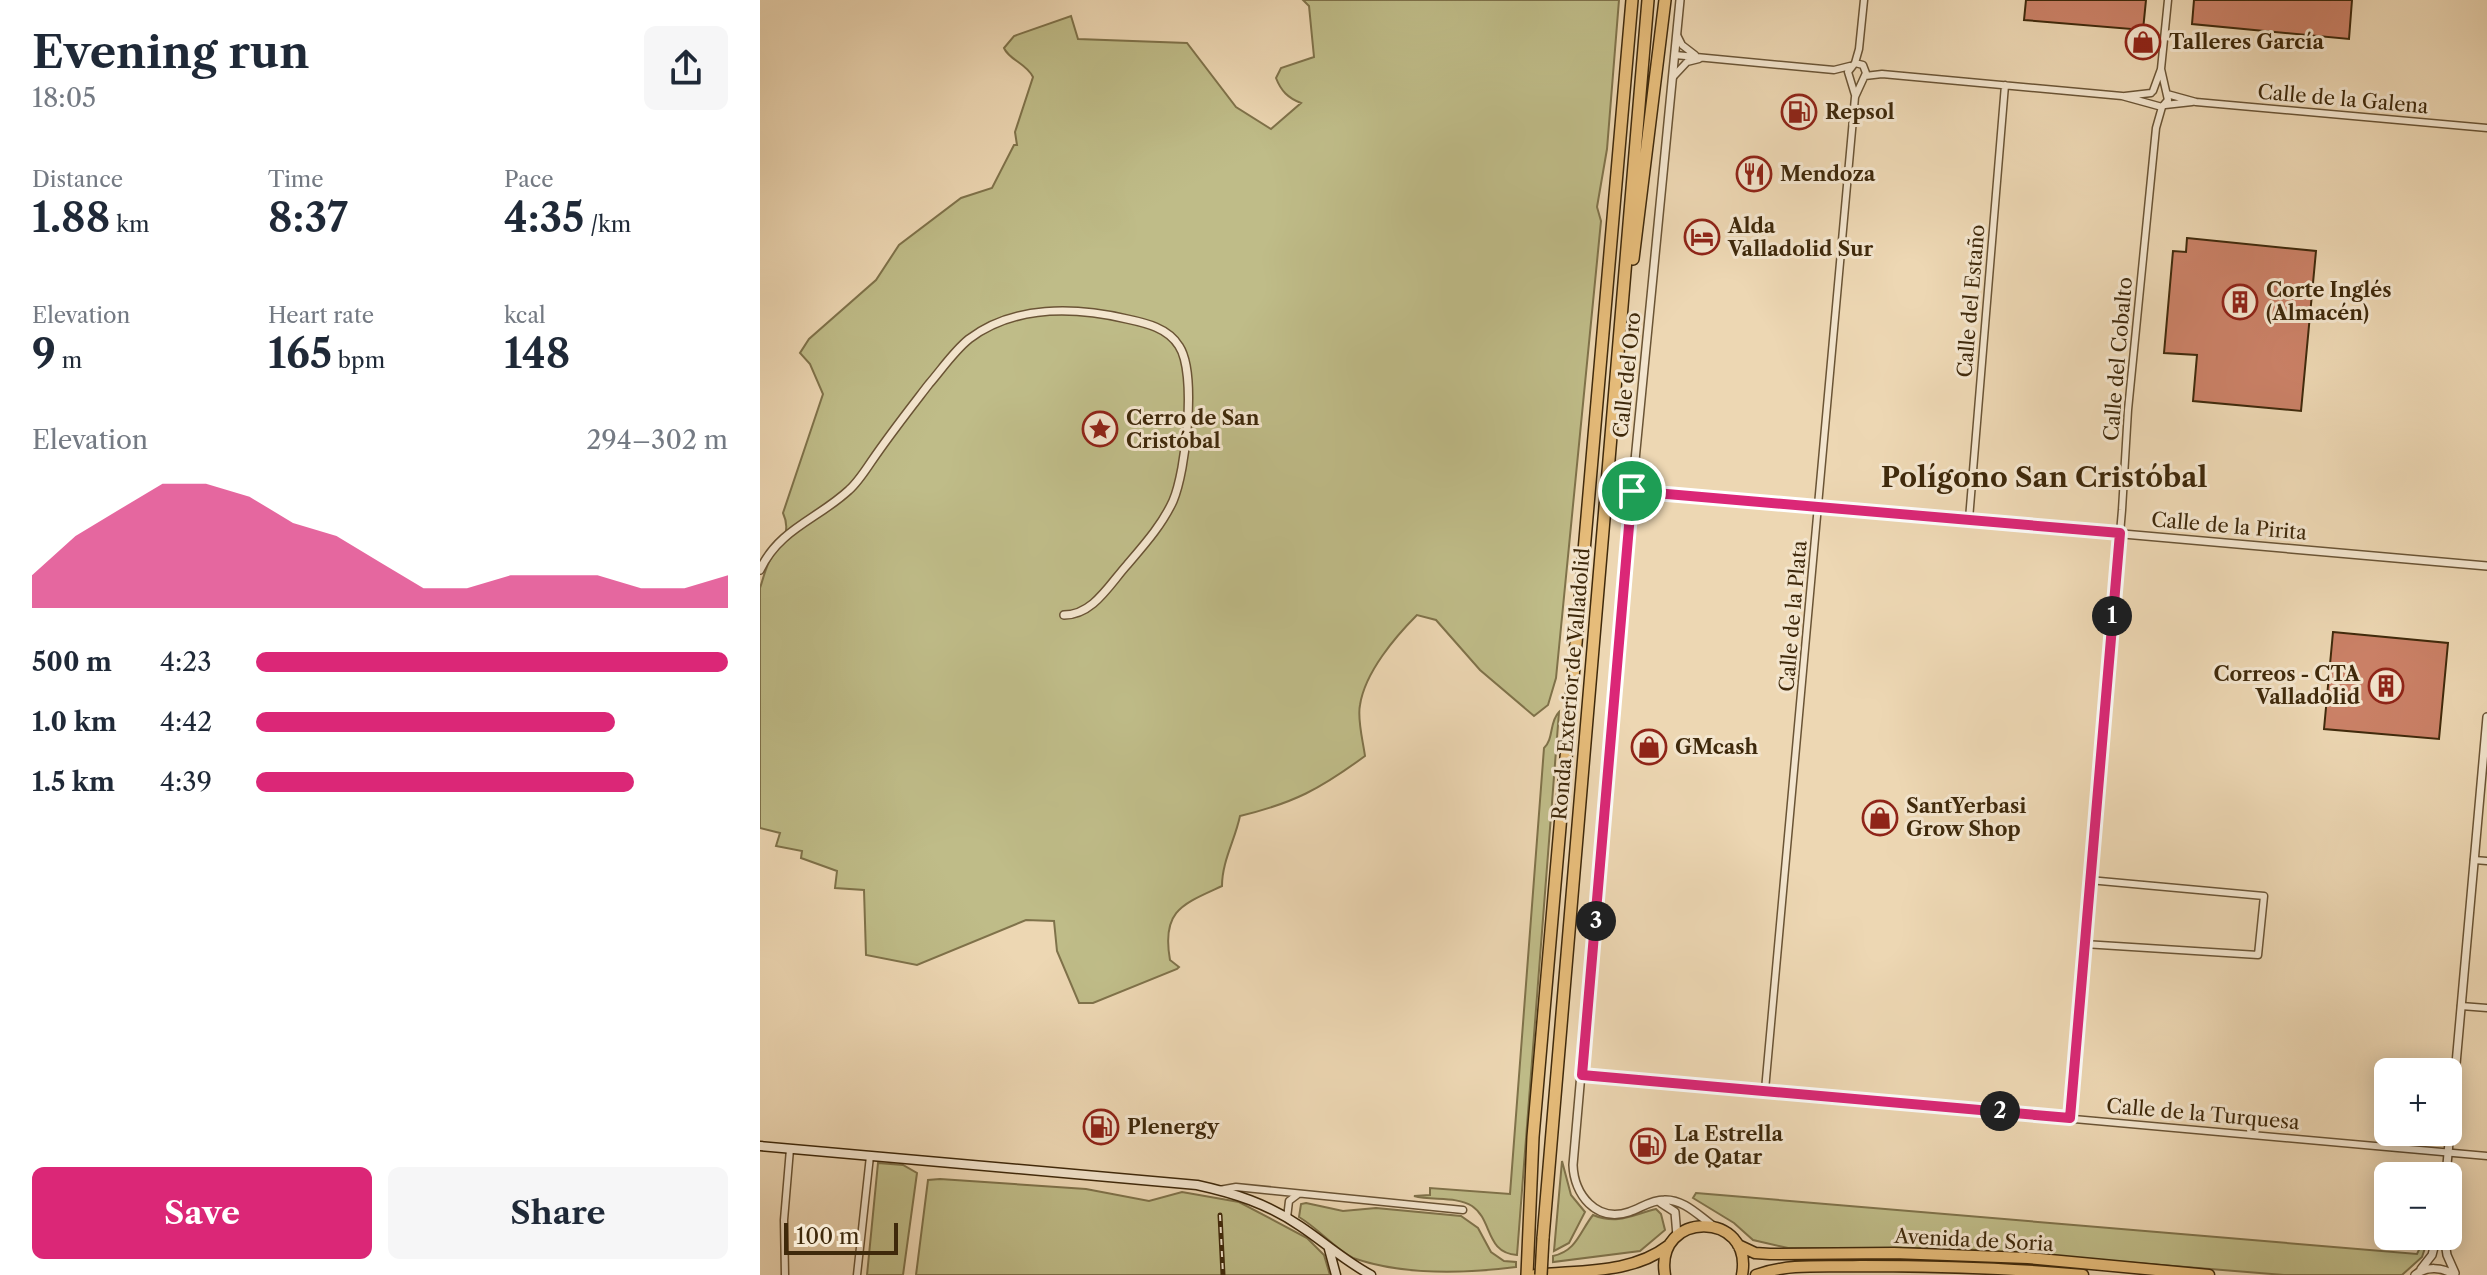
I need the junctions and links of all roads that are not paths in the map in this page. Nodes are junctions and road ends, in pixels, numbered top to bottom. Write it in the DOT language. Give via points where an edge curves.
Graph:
graph roads {
  1 [pos="1630,0"];
  2 [pos="1648,0"];
  3 [pos="1665,0"];
  4 [pos="1680,0"];
  5 [pos="1864,0"];
  6 [pos="2168,0"];
  7 [pos="1677,35"];
  8 [pos="1859,49"];
  9 [pos="1675,55"];
  10 [pos="1702,58"];
  11 [pos="1853,65"];
  12 [pos="1864,66"];
  13 [pos="2161,69"];
  14 [pos="1834,70"];
  15 [pos="1882,74"];
  16 [pos="1673,78"];
  17 [pos="1851,78"];
  18 [pos="1863,79"];
  19 [pos="2005,85"];
  20 [pos="2152,92"];
  21 [pos="2166,93"];
  22 [pos="2122,96"];
  23 [pos="1855,97"];
  24 [pos="2196,102"];
  25 [pos="2153,106"];
  26 [pos="2164,106"];
  27 [pos="2156,128"];
  28 [pos="2487,128"];
  29 [pos="1622,302"];
  30 [pos="1632,491"];
  31 [pos="1819,506"];
  32 [pos="1969,519"];
  33 [pos="2120,533"];
  34 [pos="2487,566"];
  35 [pos="760,570"];
  36 [pos="1064,615"];
  37 [pos="2487,717"];
  38 [pos="2474,860"];
  39 [pos="2487,861"];
  40 [pos="2089,880"];
  41 [pos="2084,944"];
  42 [pos="2461,1006"];
  43 [pos="2487,1008"];
  44 [pos="1582,1075"];
  45 [pos="1765,1090"];
  46 [pos="2070,1118"];
  47 [pos="760,1146"];
  48 [pos="790,1149"];
  49 [pos="2448,1152"];
  50 [pos="870,1156"];
  51 [pos="2487,1156"];
  52 [pos="2447,1162"];
  53 [pos="1219,1190"];
  54 [pos="1297,1195"];
  55 [pos="1655,1201"];
  56 [pos="1463,1210"];
  57 [pos="1287,1218"];
  58 [pos="1714,1227"];
  59 [pos="1674,1240"];
  60 [pos="1738,1245"];
  61 [pos="1328,1248"];
  62 [pos="2433,1250"];
  63 [pos="2446,1250"];
  64 [pos="2417,1273"];
  65 [pos="785,1275"];
  66 [pos="857,1275"];
  67 [pos="1336,1275"];
  68 [pos="1371,1275"];
  69 [pos="1527,1275"];
  70 [pos="1538,1275"];
  71 [pos="1665,1275"];
  72 [pos="1742,1275"];
  73 [pos="1756,1275"];
  74 [pos="2083,1275"];
  75 [pos="2209,1275"];
  76 [pos="2455,1275"];
  1 -- 69 [label="highway, Ronda Exterior de Valladolid" via="1533,1137"];
  2 -- 29 [label="highway, Ronda Exterior de Valladolid"];
  3 -- 29 [label="highway" via="1632,267"];
  4 -- 7 [label="street, Calle del Oro"];
  5 -- 8 [label="street"];
  6 -- 13 [label="street"];
  7 -- 9 [label="street, Calle del Oro"];
  7 -- 10 [label="street"];
  8 -- 11 [label="street"];
  8 -- 12 [label="street"];
  9 -- 10 [label="street"];
  9 -- 16 [label="street, Calle del Oro"];
  10 -- 14 [label="street"];
  10 -- 16 [label="street" via="1687,62"];
  11 -- 12 [label="street"];
  11 -- 14 [label="street"];
  11 -- 17 [label="street, Calle de la Plata"];
  12 -- 15 [label="street"];
  12 -- 18 [label="street"];
  13 -- 20 [label="street"];
  13 -- 21 [label="street"];
  14 -- 17 [label="street"];
  15 -- 18 [label="street"];
  15 -- 19 [label="street"];
  16 -- 30 [label="street, Calle del Oro"];
  17 -- 18 [label="street"];
  17 -- 23 [label="street, Calle de la Plata"];
  18 -- 23 [label="street, Calle de la Plata"];
  19 -- 22 [label="street"];
  19 -- 32 [label="street, Calle del Estaño"];
  20 -- 21 [label="street, Calle de la Galena"];
  20 -- 22 [label="street"];
  20 -- 25 [label="street, Calle del Cobalto"];
  21 -- 24 [label="street, Calle de la Galena"];
  21 -- 26 [label="street, Calle del Cobalto"];
  22 -- 25 [label="street"];
  23 -- 31 [label="street, Calle de la Plata"];
  24 -- 26 [label="street, Calle de la Galena"];
  24 -- 28 [label="street, Calle de la Galena"];
  25 -- 26 [label="street, Calle de la Galena"];
  25 -- 27 [label="street, Calle del Cobalto"];
  26 -- 27 [label="street, Calle del Cobalto"];
  27 -- 33 [label="street, Calle del Cobalto"];
  29 -- 70 [label="highway, Ronda Exterior de Valladolid, bridge"];
  30 -- 31 [label="street, Calle de la Pirita"];
  30 -- 44 [label="street, Calle del Oro"];
  31 -- 32 [label="street, Calle de la Pirita"];
  31 -- 45 [label="street, Calle de la Plata"];
  32 -- 33 [label="street, Calle de la Pirita"];
  33 -- 34 [label="street, Calle de la Pirita"];
  33 -- 40 [label="street, Calle del Cobalto"];
  35 -- 36 [label="street" via="778,541 850,490 898,421 969,339 1020,316 1065,310 1100,313 1164,331 1181,348 1188,387 1181,473 1167,513 1138,553 1091,607"];
  37 -- 38 [label="street"];
  38 -- 39 [label="street"];
  38 -- 42 [label="street"];
  40 -- 41 [label="street, Calle del Cobalto"];
  40 -- 41 [label="street" via="2264,896 2258,955"];
  41 -- 46 [label="street, Calle del Cobalto"];
  42 -- 43 [label="street"];
  42 -- 49 [label="street"];
  44 -- 45 [label="street, Calle de la Turquesa"];
  44 -- 55 [label="street, Calle del Oro" via="1573,1165 1579,1193 1594,1208 1611,1214"];
  45 -- 46 [label="street, Calle de la Turquesa"];
  46 -- 49 [label="street, Calle de la Turquesa"];
  47 -- 48 [label="main road"];
  48 -- 50 [label="main road"];
  48 -- 65 [label="street"];
  49 -- 51 [label="street, Calle de la Turquesa"];
  49 -- 52 [label="street"];
  50 -- 53 [label="main road"];
  50 -- 66 [label="street"];
  53 -- 54 [label="street" via="1236,1187"];
  53 -- 57 [label="main road"];
  54 -- 56 [label="street"];
  54 -- 57 [label="street" via="1289,1201"];
  55 -- 58 [label="street" via="1677,1202"];
  55 -- 59 [label="street" via="1675,1212"];
  57 -- 61 [label="main road"];
  58 -- 59 [label="highway" via="1697,1226"];
  58 -- 60 [label="highway"];
  59 -- 70 [label="highway" via="1646,1260"];
  59 -- 71 [label="highway" via="1664,1259"];
  60 -- 72 [label="highway"];
  60 -- 75 [label="highway, Avenida de Soria" via="1770,1254 2028,1258"];
  61 -- 67 [label="main road"];
  61 -- 68 [label="main road"];
  62 -- 64 [label="street"];
  63 -- 76 [label="street"];
  64 -- 76 [label="street" via="2435,1268"];
  73 -- 74 [label="highway, Avenida de Soria" via="1776,1268 1896,1266"];
}
